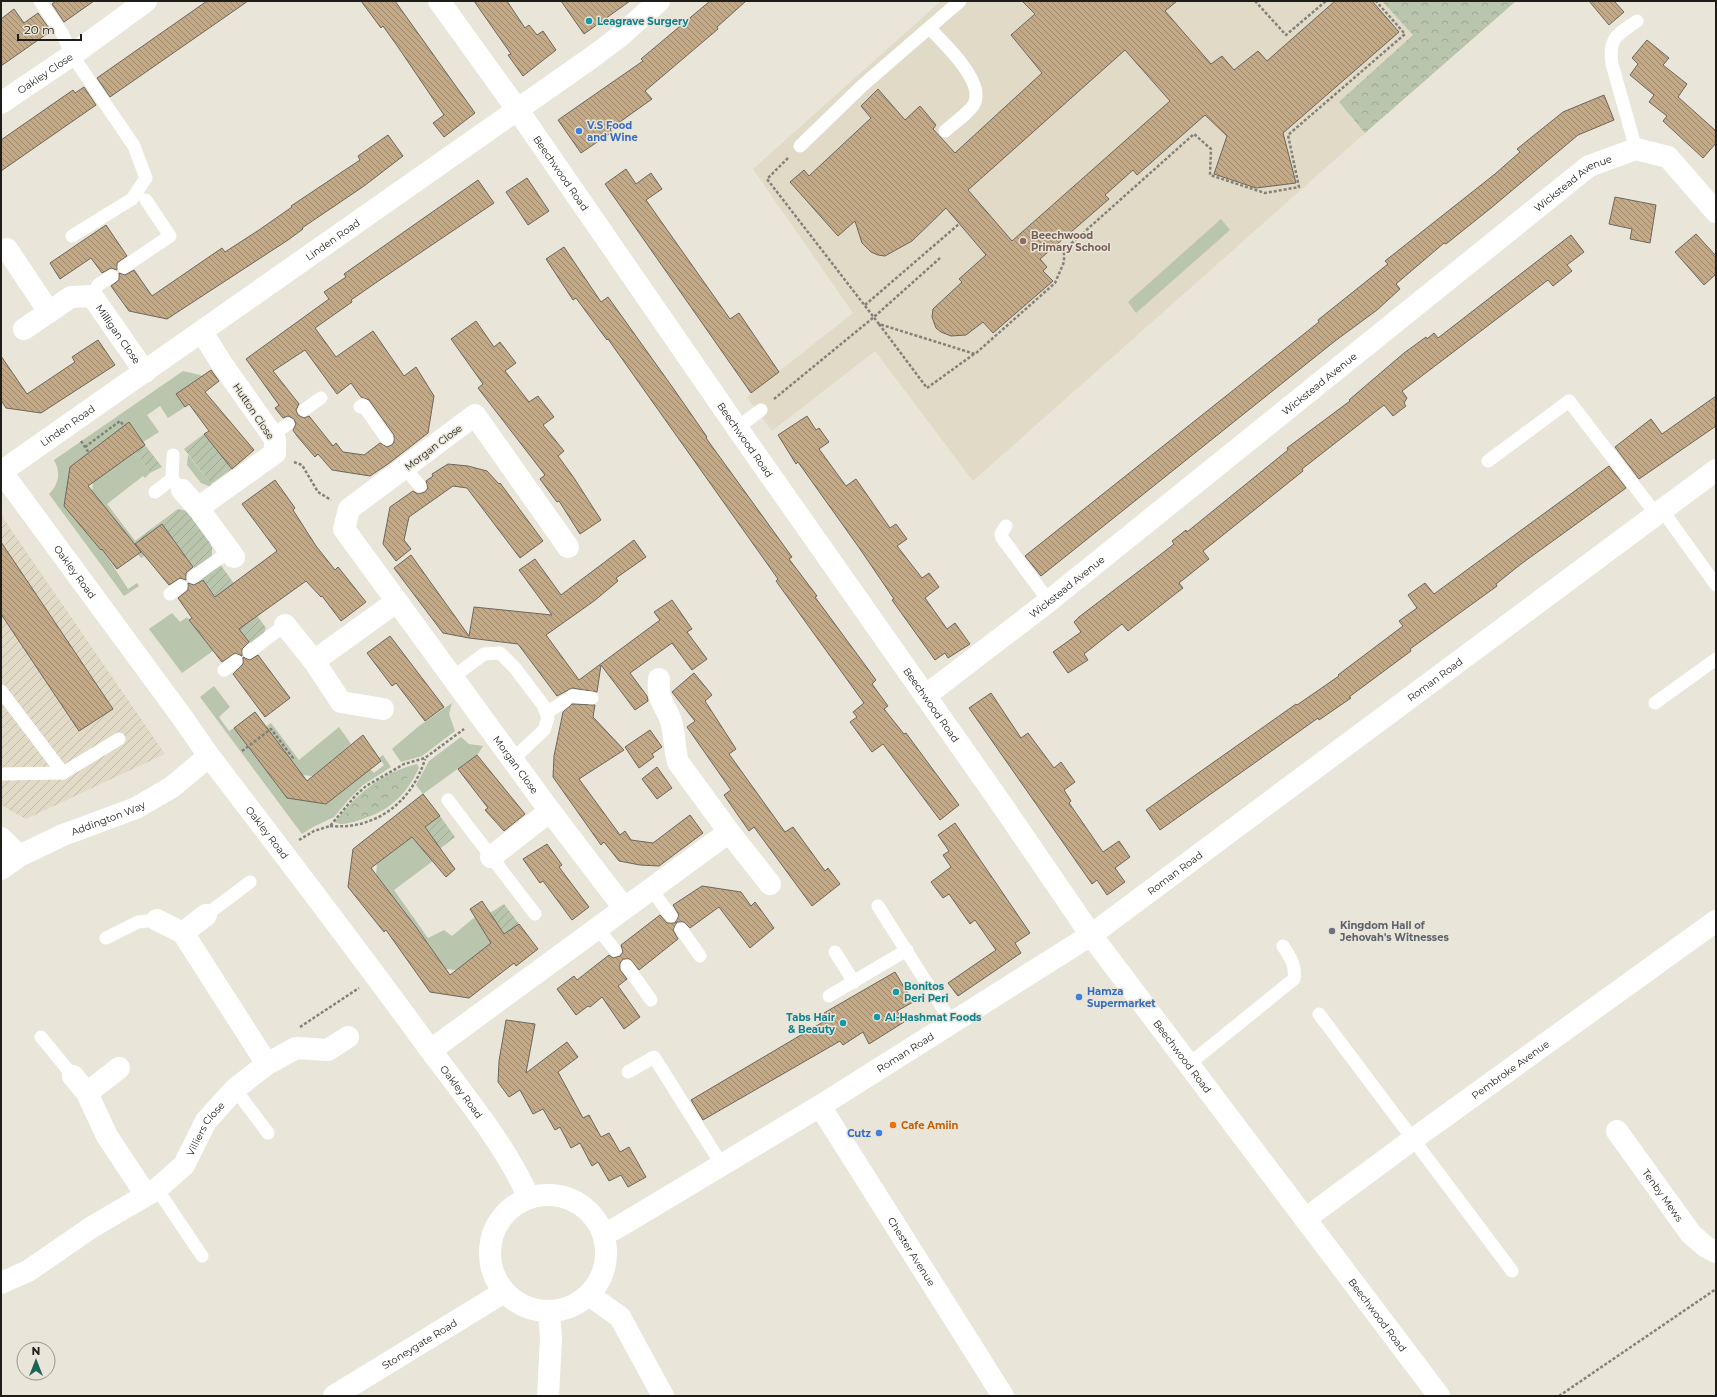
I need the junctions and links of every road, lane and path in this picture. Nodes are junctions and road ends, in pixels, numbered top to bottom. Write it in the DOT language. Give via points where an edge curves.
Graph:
graph roads {
  1 [pos="40,1"];
  2 [pos="146,1"];
  3 [pos="439,1"];
  4 [pos="659,1"];
  5 [pos="960,1"];
  6 [pos="1255,1"];
  7 [pos="1326,1"];
  8 [pos="1376,1"];
  9 [pos="1636,21"];
  10 [pos="929,28"];
  11 [pos="72,55"];
  12 [pos="1,103"];
  13 [pos="517,109"];
  14 [pos="945,131"];
  15 [pos="800,146"];
  16 [pos="1636,149"];
  17 [pos="146,200"];
  18 [pos="1716,212"];
  19 [pos="960,224"];
  20 [pos="72,236"];
  21 [pos="7,249"];
  22 [pos="940,258"];
  23 [pos="124,267"];
  24 [pos="112,276"];
  25 [pos="92,296"];
  26 [pos="865,305"];
  27 [pos="49,312"];
  28 [pos="874,317"];
  29 [pos="879,324"];
  30 [pos="24,329"];
  31 [pos="202,332"];
  32 [pos="975,354"];
  33 [pos="145,372"];
  34 [pos="321,398"];
  35 [pos="360,407"];
  36 [pos="304,410"];
  37 [pos="762,410"];
  38 [pos="124,426"];
  39 [pos="737,428"];
  40 [pos="278,437"];
  41 [pos="387,439"];
  42 [pos="85,447"];
  43 [pos="174,455"];
  44 [pos="1488,460"];
  45 [pos="404,463"];
  46 [pos="1716,470"];
  47 [pos="1,471"];
  48 [pos="177,485"];
  49 [pos="420,486"];
  50 [pos="155,492"];
  51 [pos="198,508"];
  52 [pos="349,509"];
  53 [pos="1659,512"];
  54 [pos="1006,526"];
  55 [pos="568,547"];
  56 [pos="232,554"];
  57 [pos="193,577"];
  58 [pos="1716,585"];
  59 [pos="181,586"];
  60 [pos="170,594"];
  61 [pos="1049,601"];
  62 [pos="396,602"];
  63 [pos="285,625"];
  64 [pos="248,652"];
  65 [pos="1716,659"];
  66 [pos="236,661"];
  67 [pos="314,661"];
  68 [pos="224,670"];
  69 [pos="453,677"];
  70 [pos="659,679"];
  71 [pos="1,691"];
  72 [pos="924,696"];
  73 [pos="592,698"];
  74 [pos="1655,703"];
  75 [pos="383,709"];
  76 [pos="546,713"];
  77 [pos="482,715"];
  78 [pos="119,740"];
  79 [pos="242,751"];
  80 [pos="209,756"];
  81 [pos="425,758"];
  82 [pos="513,759"];
  83 [pos="291,760"];
  84 [pos="63,773"];
  85 [pos="1,774"];
  86 [pos="448,800"];
  87 [pos="550,811"];
  88 [pos="330,826"];
  89 [pos="729,832"];
  90 [pos="1,838"];
  91 [pos="281,850"];
  92 [pos="19,856"];
  93 [pos="490,857"];
  94 [pos="1,869"];
  95 [pos="250,882"];
  96 [pos="770,884"];
  97 [pos="651,889"];
  98 [pos="878,906"];
  99 [pos="624,908"];
  100 [pos="534,914"];
  101 [pos="206,915"];
  102 [pos="671,916"];
  103 [pos="157,920"];
  104 [pos="1716,921"];
  105 [pos="597,928"];
  106 [pos="681,929"];
  107 [pos="183,933"];
  108 [pos="1091,935"];
  109 [pos="106,938"];
  110 [pos="1283,946"];
  111 [pos="615,950"];
  112 [pos="907,950"];
  113 [pos="835,952"];
  114 [pos="700,956"];
  115 [pos="627,966"];
  116 [pos="377,976"];
  117 [pos="854,982"];
  118 [pos="829,996"];
  119 [pos="651,1000"];
  120 [pos="1319,1014"];
  121 [pos="952,1023"];
  122 [pos="297,1028"];
  123 [pos="348,1036"];
  124 [pos="41,1037"];
  125 [pos="431,1050"];
  126 [pos="267,1064"];
  127 [pos="1189,1064"];
  128 [pos="119,1068"];
  129 [pos="628,1072"];
  130 [pos="72,1076"];
  131 [pos="235,1088"];
  132 [pos="86,1093"];
  133 [pos="820,1106"];
  134 [pos="1617,1131"];
  135 [pos="268,1134"];
  136 [pos="1412,1140"];
  137 [pos="722,1165"];
  138 [pos="151,1192"];
  139 [pos="529,1198"];
  140 [pos="1305,1219"];
  141 [pos="605,1234"];
  142 [pos="1716,1252"];
  143 [pos="202,1256"];
  144 [pos="1512,1271"];
  145 [pos="1,1283"];
  146 [pos="1716,1289"];
  147 [pos="504,1292"];
  148 [pos="589,1295"];
  149 [pos="549,1312"];
  150 [pos="334,1396"];
  151 [pos="548,1396"];
  152 [pos="663,1396"];
  153 [pos="1003,1396"];
  154 [pos="1439,1396"];
  155 [pos="1559,1396"];
  1 -- 11 [label="lane" via="62,33"];
  2 -- 11 [label="street, Oakley Close"];
  3 -- 13 [label="street, Beechwood Road"];
  4 -- 13 [label="street, Linden Road" via="619,37"];
  5 -- 10 [label="lane"];
  6 -- 7 [label="path" via="1286,35"];
  8 -- 32 [label="path" via="1405,34 1288,135 1299,187 1265,193 1210,175 1211,149 1194,134 1064,250 1064,262 1056,283"];
  9 -- 16 [label="lane" via="1613,40 1610,51"];
  10 -- 14 [label="lane" via="966,70 974,84 976,96 974,104"];
  10 -- 15 [label="lane" via="863,85"];
  11 -- 12 [label="street, Oakley Close"];
  11 -- 20 [label="lane" via="134,146 146,178 132,199"];
  13 -- 31 [label="street, Linden Road"];
  13 -- 39 [label="street, Beechwood Road"];
  15 -- 26 [label="path" via="768,179"];
  16 -- 18 [label="street" via="1668,157"];
  16 -- 61 [label="street, Wickstead Avenue" via="1589,166"];
  17 -- 23 [label="lane" via="170,236"];
  19 -- 26 [label="path"];
  21 -- 27 [label="street"];
  22 -- 28 [label="path"];
  24 -- 25 [label="lane" via="98,285"];
  25 -- 27 [label="street, Milligan Close" via="71,297"];
  25 -- 33 [label="street, Milligan Close"];
  26 -- 28 [label="path"];
  27 -- 30 [label="street, Milligan Close"];
  28 -- 29 [label="path"];
  28 -- 37 [label="path"];
  29 -- 32 [label="path"];
  29 -- 32 [label="path" via="927,388"];
  31 -- 33 [label="street, Linden Road"];
  31 -- 40 [label="street, Hutton Close" via="222,364"];
  33 -- 47 [label="street, Linden Road"];
  34 -- 36 [label="lane"];
  35 -- 41 [label="lane" via="363,405"];
  37 -- 39 [label="lane"];
  38 -- 42 [label="path" via="120,421"];
  39 -- 72 [label="street, Beechwood Road"];
  40 -- 51 [label="street, Hutton Close"];
  40 -- 52 [label="path" via="302,465 318,492"];
  43 -- 48 [label="lane"];
  44 -- 53 [label="lane" via="1570,401"];
  45 -- 49 [label="lane"];
  45 -- 52 [label="street, Morgan Close"];
  45 -- 55 [label="street, Morgan Close" via="475,415"];
  46 -- 53 [label="street, Roman Road"];
  47 -- 80 [label="street, Oakley Road"];
  48 -- 50 [label="lane"];
  48 -- 51 [label="street"];
  51 -- 56 [label="street"];
  52 -- 62 [label="street, Morgan Close" via="344,529"];
  53 -- 58 [label="lane"];
  53 -- 108 [label="street, Roman Road"];
  54 -- 61 [label="lane" via="1001,534 1002,538"];
  56 -- 57 [label="lane"];
  59 -- 60 [label="lane"];
  61 -- 72 [label="street, Wickstead Avenue"];
  62 -- 67 [label="street"];
  62 -- 69 [label="street, Morgan Close"];
  63 -- 64 [label="lane"];
  63 -- 67 [label="street"];
  65 -- 74 [label="lane"];
  66 -- 68 [label="lane"];
  67 -- 75 [label="street" via="341,702"];
  69 -- 76 [label="lane" via="484,654 500,653 515,668 543,705"];
  69 -- 77 [label="street, Morgan Close"];
  70 -- 89 [label="street" via="658,694 671,721 678,762"];
  71 -- 84 [label="lane"];
  72 -- 108 [label="street, Beechwood Road"];
  73 -- 76 [label="lane" via="568,698"];
  76 -- 82 [label="lane" via="548,718 544,730"];
  77 -- 81 [label="path"];
  77 -- 82 [label="street, Morgan Close"];
  78 -- 84 [label="lane"];
  79 -- 83 [label="path" via="271,729 283,742 293,758"];
  80 -- 91 [label="street, Oakley Road"];
  80 -- 92 [label="street, Addington Way" via="172,787 136,808 63,835"];
  81 -- 88 [label="path" via="404,764 366,786"];
  81 -- 88 [label="path" via="410,791 391,810 362,823 346,827"];
  82 -- 87 [label="street, Morgan Close"];
  84 -- 85 [label="lane"];
  86 -- 93 [label="lane"];
  87 -- 93 [label="street"];
  87 -- 99 [label="street, Morgan Close"];
  88 -- 91 [label="path" via="314,831"];
  89 -- 96 [label="street"];
  89 -- 97 [label="street"];
  90 -- 92 [label="street"];
  91 -- 116 [label="street, Oakley Road"];
  92 -- 94 [label="street, Addington Way"];
  93 -- 100 [label="lane"];
  95 -- 101 [label="lane"];
  97 -- 99 [label="street"];
  97 -- 102 [label="lane"];
  98 -- 112 [label="lane"];
  99 -- 105 [label="street"];
  101 -- 107 [label="street"];
  103 -- 107 [label="street"];
  103 -- 109 [label="lane" via="138,922"];
  104 -- 136 [label="street, Pembroke Avenue"];
  105 -- 111 [label="lane"];
  105 -- 125 [label="street"];
  106 -- 114 [label="lane"];
  107 -- 126 [label="street"];
  108 -- 121 [label="street, Roman Road"];
  108 -- 127 [label="street, Beechwood Road"];
  110 -- 127 [label="lane" via="1292,960 1294,979"];
  112 -- 117 [label="lane"];
  112 -- 121 [label="lane"];
  113 -- 117 [label="lane"];
  115 -- 119 [label="lane"];
  116 -- 122 [label="path"];
  116 -- 125 [label="street, Oakley Road"];
  117 -- 118 [label="lane"];
  120 -- 136 [label="lane"];
  121 -- 133 [label="street, Roman Road"];
  123 -- 126 [label="street, Villiers Close" via="328,1050 296,1048"];
  124 -- 130 [label="lane"];
  125 -- 139 [label="street, Oakley Road" via="501,1148 519,1176"];
  126 -- 131 [label="street, Villiers Close"];
  127 -- 140 [label="street, Beechwood Road"];
  128 -- 132 [label="street"];
  129 -- 137 [label="lane" via="654,1057"];
  130 -- 132 [label="street"];
  131 -- 135 [label="lane"];
  131 -- 138 [label="street, Villiers Close" via="206,1121 184,1165"];
  132 -- 138 [label="street" via="107,1136"];
  133 -- 137 [label="street, Roman Road"];
  133 -- 153 [label="street, Chester Avenue"];
  134 -- 142 [label="street, Tenby Mews" via="1691,1234 1706,1248"];
  136 -- 140 [label="street, Pembroke Avenue"];
  136 -- 144 [label="lane"];
  137 -- 141 [label="street, Roman Road"];
  138 -- 143 [label="lane"];
  138 -- 145 [label="street, Villiers Close" via="92,1227 28,1271"];
  139 -- 141 [label="street" via="547,1194 565,1197 582,1205 595,1218"];
  139 -- 147 [label="street" via="512,1207 499,1221 491,1238 489,1257 494,1275"];
  140 -- 154 [label="street, Beechwood Road"];
  141 -- 148 [label="street" via="605,1266"];
  146 -- 155 [label="path"];
  147 -- 149 [label="street" via="517,1303 532,1310"];
  147 -- 150 [label="street, Stoneygate Road"];
  148 -- 149 [label="street" via="578,1304"];
  148 -- 152 [label="street" via="620,1316"];
  149 -- 151 [label="street" via="551,1338"];
}
